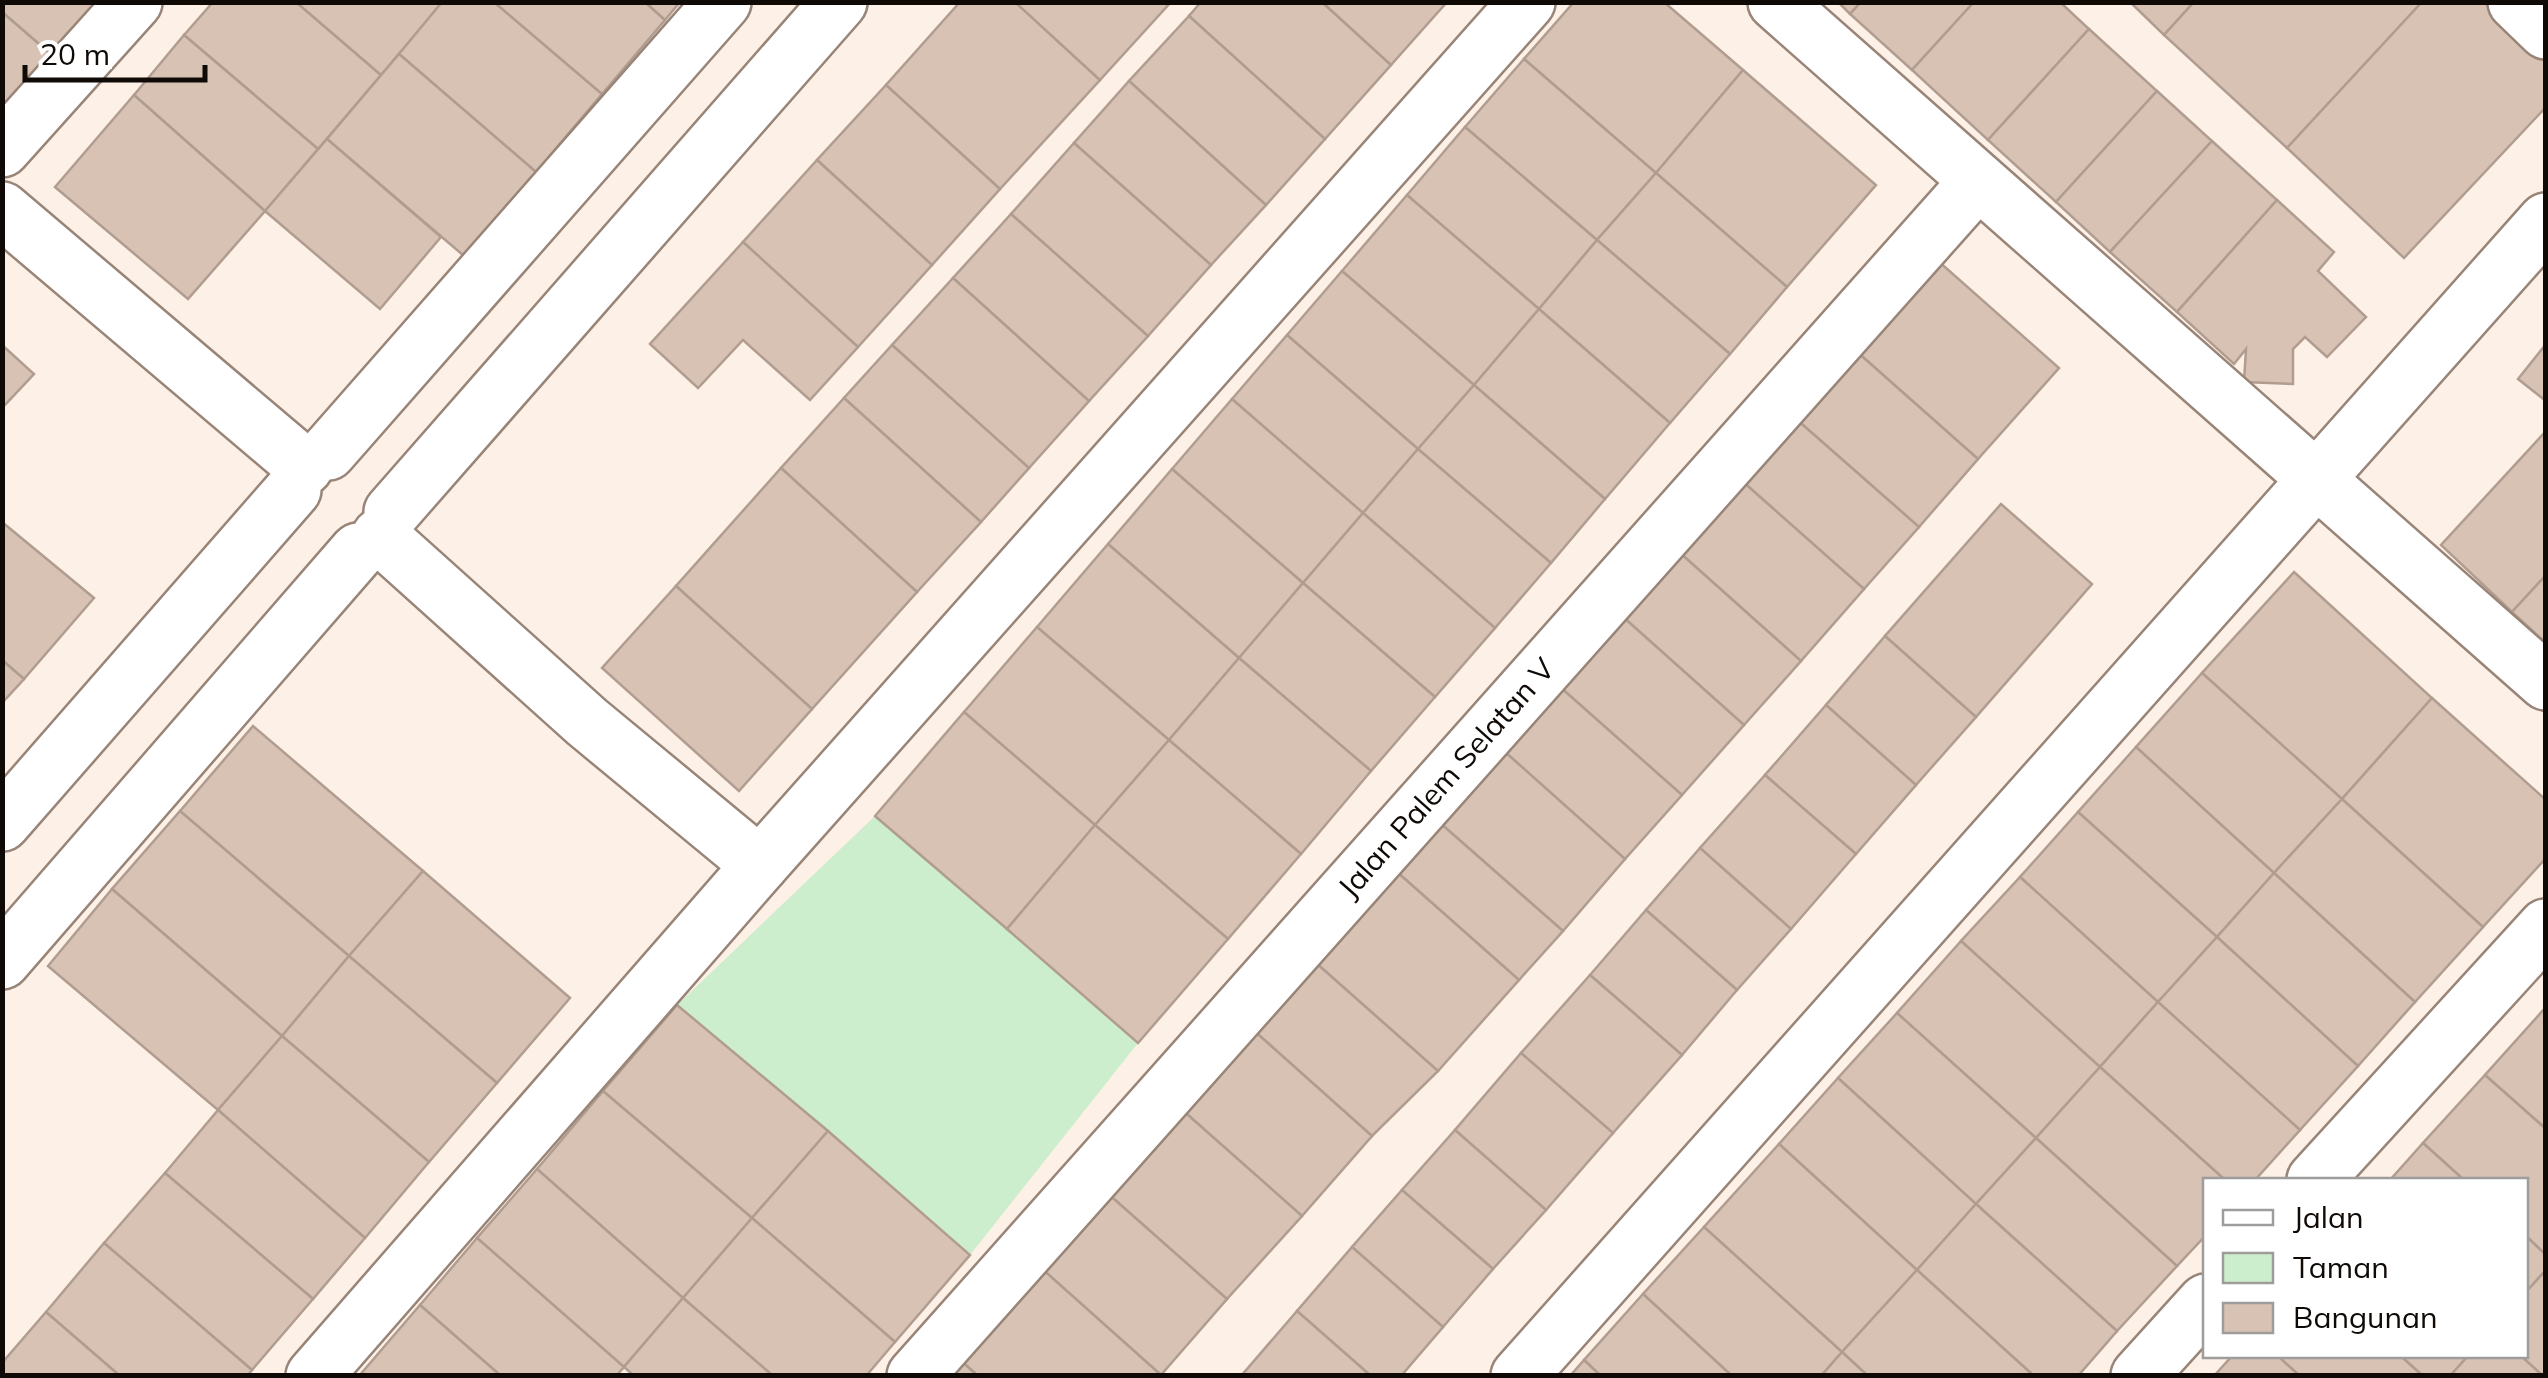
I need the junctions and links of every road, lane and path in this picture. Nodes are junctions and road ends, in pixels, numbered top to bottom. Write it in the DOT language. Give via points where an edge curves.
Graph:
graph roads {
  1 [pos="134,2"];
  2 [pos="723,2"];
  3 [pos="839,2"];
  4 [pos="1527,2"];
  5 [pos="1776,2"];
  6 [pos="2516,2"];
  7 [pos="2546,31"];
  8 [pos="2,149"];
  9 [pos="2,158"];
  10 [pos="1978,181"];
  11 [pos="2,208"];
  12 [pos="2546,220"];
  13 [pos="309,470"];
  14 [pos="2315,477"];
  15 [pos="377,533"];
  16 [pos="2546,682"];
  17 [pos="2,824"];
  18 [pos="760,866"];
  19 [pos="2546,926"];
  20 [pos="2,960"];
  21 [pos="2318,1178"];
  22 [pos="2203,1305"];
  23 [pos="314,1376"];
  24 [pos="915,1376"];
  25 [pos="1519,1376"];
  26 [pos="2139,1376"];
  1 -- 8 [label="street"];
  2 -- 13 [label="street"];
  3 -- 15 [label="street"];
  4 -- 18 [label="street"];
  5 -- 10 [label="street"];
  6 -- 7 [label="street"];
  9 -- 11 [label="street" via="11,180"];
  10 -- 14 [label="street"];
  10 -- 24 [label="street, Jalan Palem Selatan V"];
  11 -- 13 [label="street"];
  12 -- 14 [label="street"];
  13 -- 15 [label="street" via="354,452 378,464 392,486"];
  13 -- 15 [label="street" via="294,517 308,539 331,552"];
  13 -- 17 [label="street"];
  14 -- 16 [label="street"];
  14 -- 25 [label="street"];
  15 -- 18 [label="street"];
  15 -- 20 [label="street"];
  18 -- 23 [label="street"];
  19 -- 21 [label="street"];
  22 -- 26 [label="street"];
}
